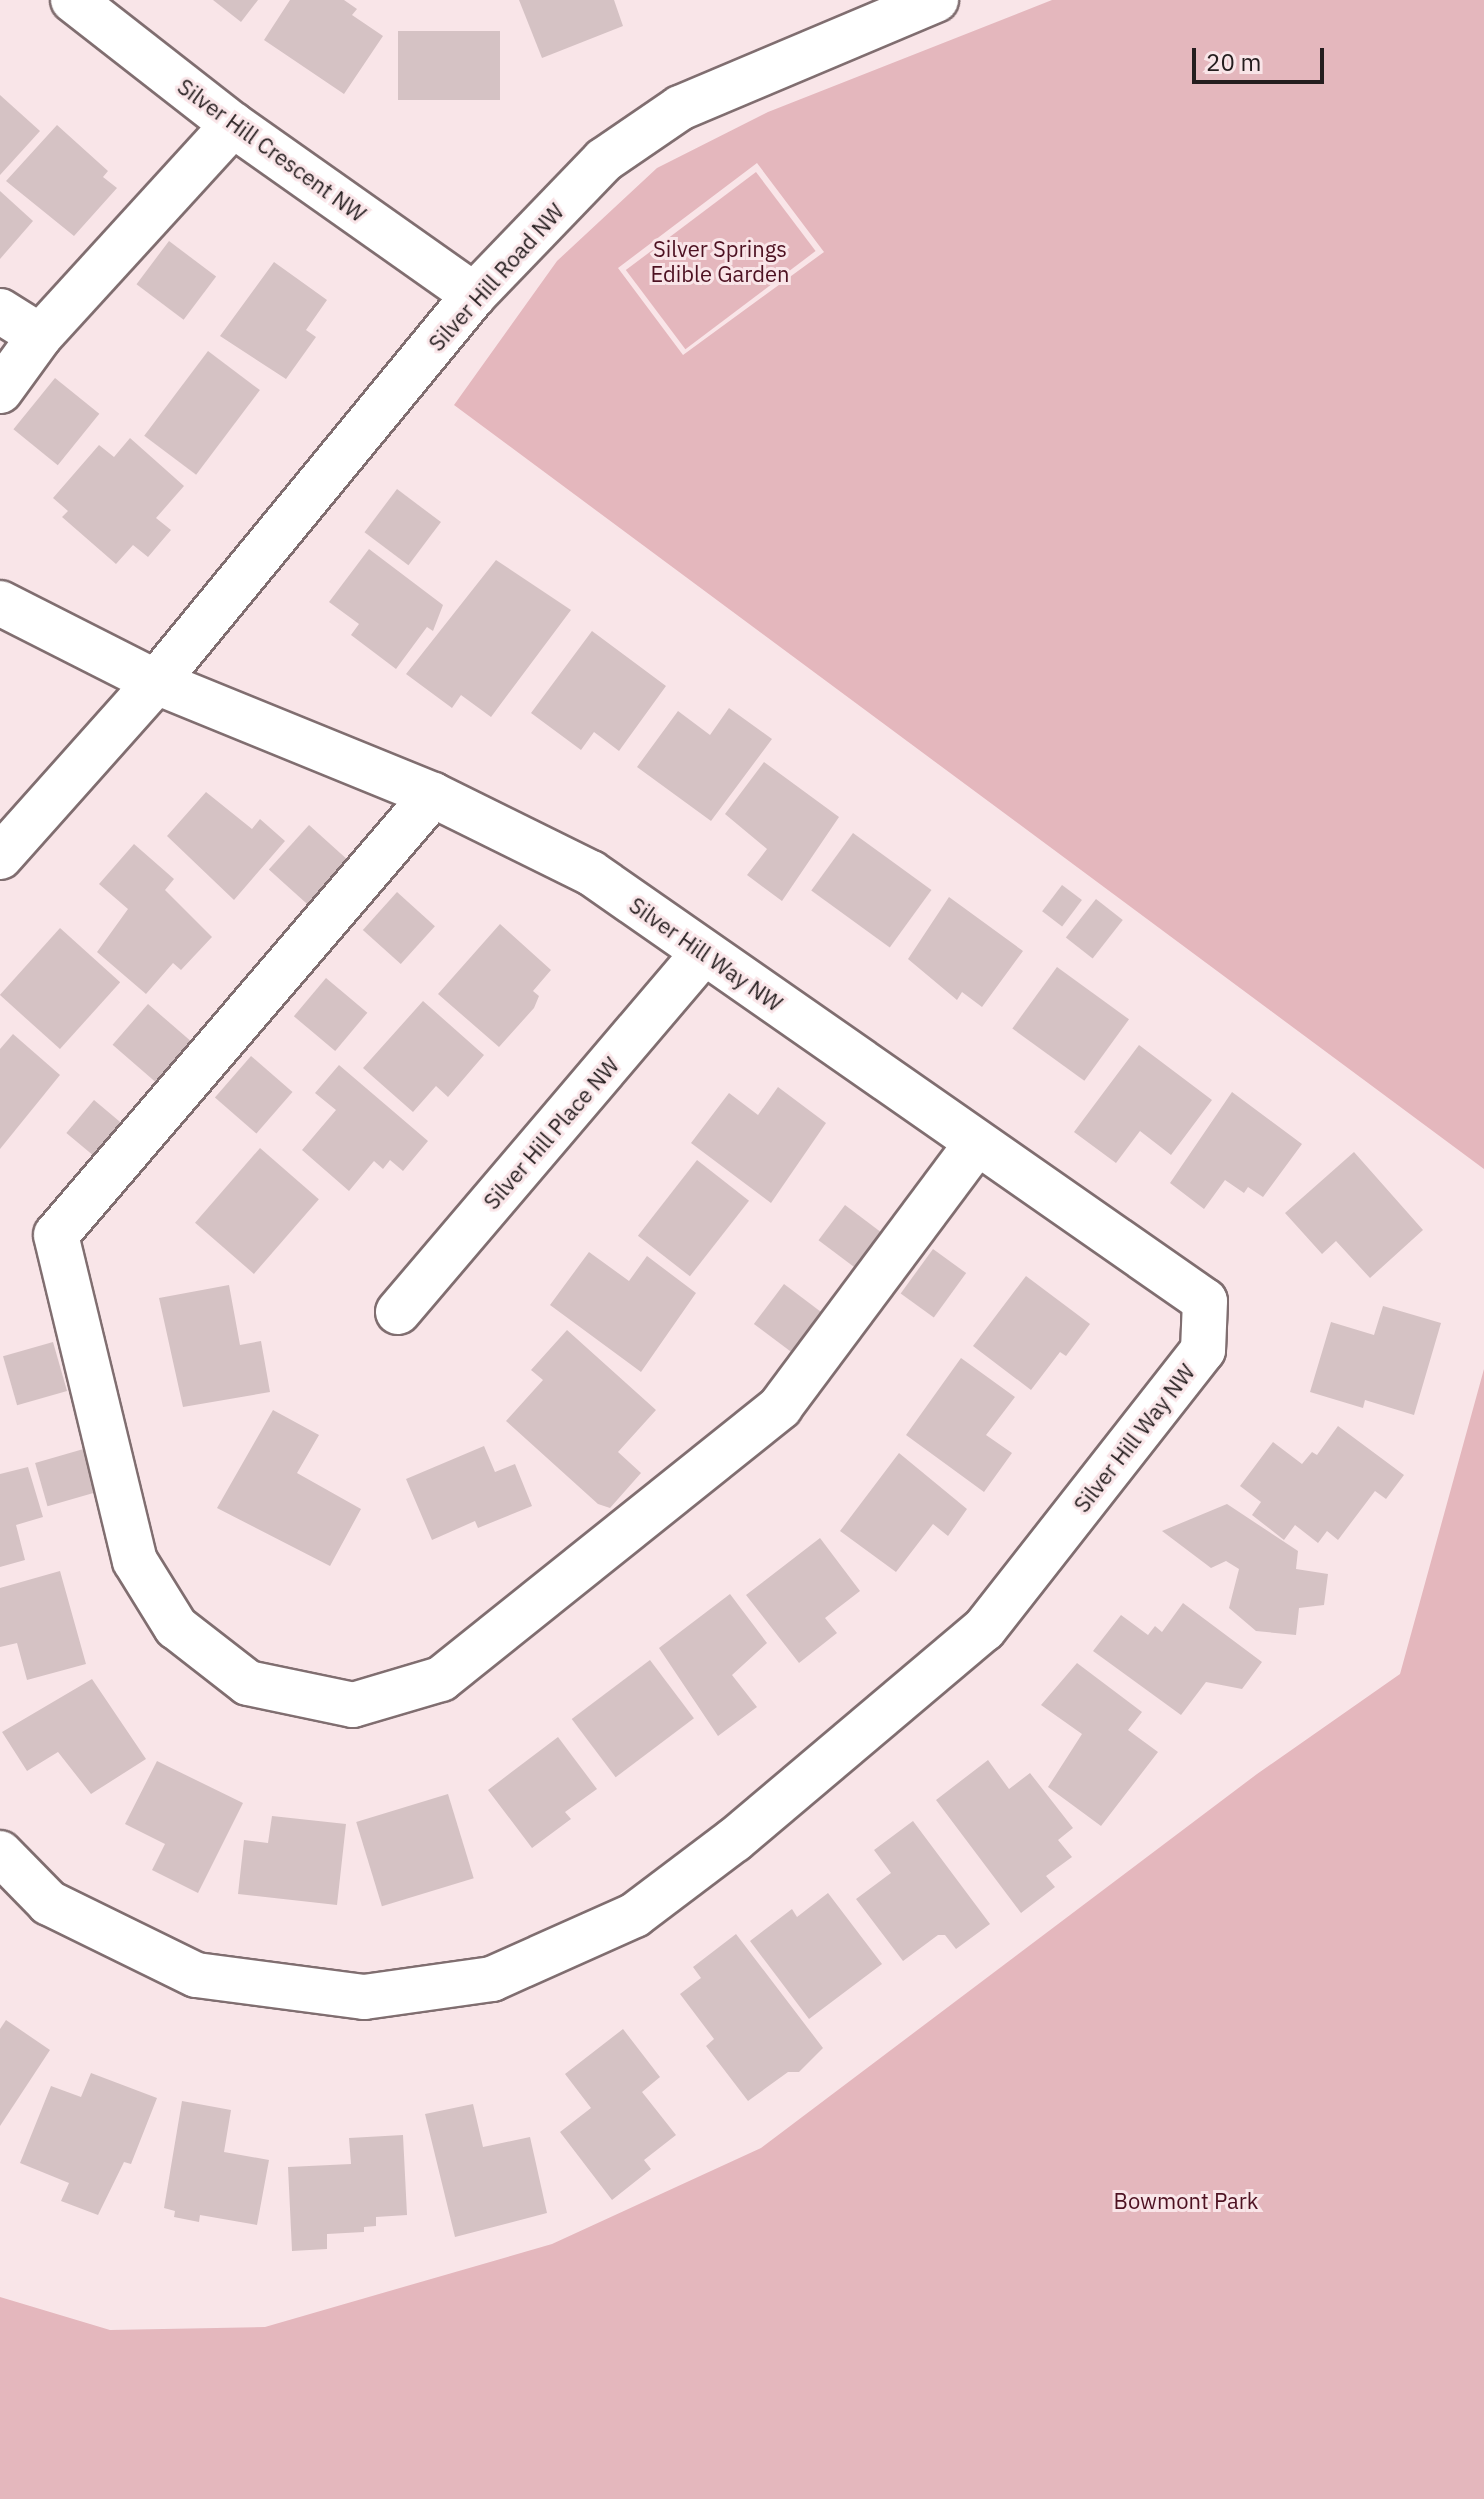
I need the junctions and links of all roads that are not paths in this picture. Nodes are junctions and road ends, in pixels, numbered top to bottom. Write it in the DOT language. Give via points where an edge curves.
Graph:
graph roads {
  1 [pos="936,0"];
  2 [pos="87,4"];
  3 [pos="233,125"];
  4 [pos="474,295"];
  5 [pos="0,311"];
  6 [pos="40,336"];
  7 [pos="0,391"];
  8 [pos="0,603"];
  9 [pos="156,682"];
  10 [pos="433,795"];
  11 [pos="0,857"];
  12 [pos="703,953"];
  13 [pos="977,1143"];
  14 [pos="398,1312"];
  15 [pos="0,1853"];
  1 -- 4 [label="street, Silver Hill Road NW" via="680,108 604,160"];
  2 -- 3 [label="street, Silver Hill Crescent NW"];
  3 -- 4 [label="street, Silver Hill Crescent NW"];
  3 -- 6 [label="street"];
  4 -- 9 [label="street, Silver Hill Road NW"];
  5 -- 6 [label="street"];
  6 -- 7 [label="street"];
  8 -- 9 [label="street, Silver Hill Way NW"];
  9 -- 10 [label="street, Silver Hill Way NW"];
  9 -- 11 [label="street"];
  10 -- 12 [label="street, Silver Hill Way NW" via="591,873"];
  10 -- 13 [label="street" via="56,1235 135,1561 176,1627 248,1683 353,1705 441,1679 780,1407"];
  12 -- 13 [label="street, Silver Hill Way NW"];
  12 -- 14 [label="street, Silver Hill Place NW"];
  13 -- 15 [label="street, Silver Hill Way NW" via="1205,1301 1203,1350 984,1629 734,1840 635,1915 492,1979 364,1997 196,1975 49,1903"];
}
